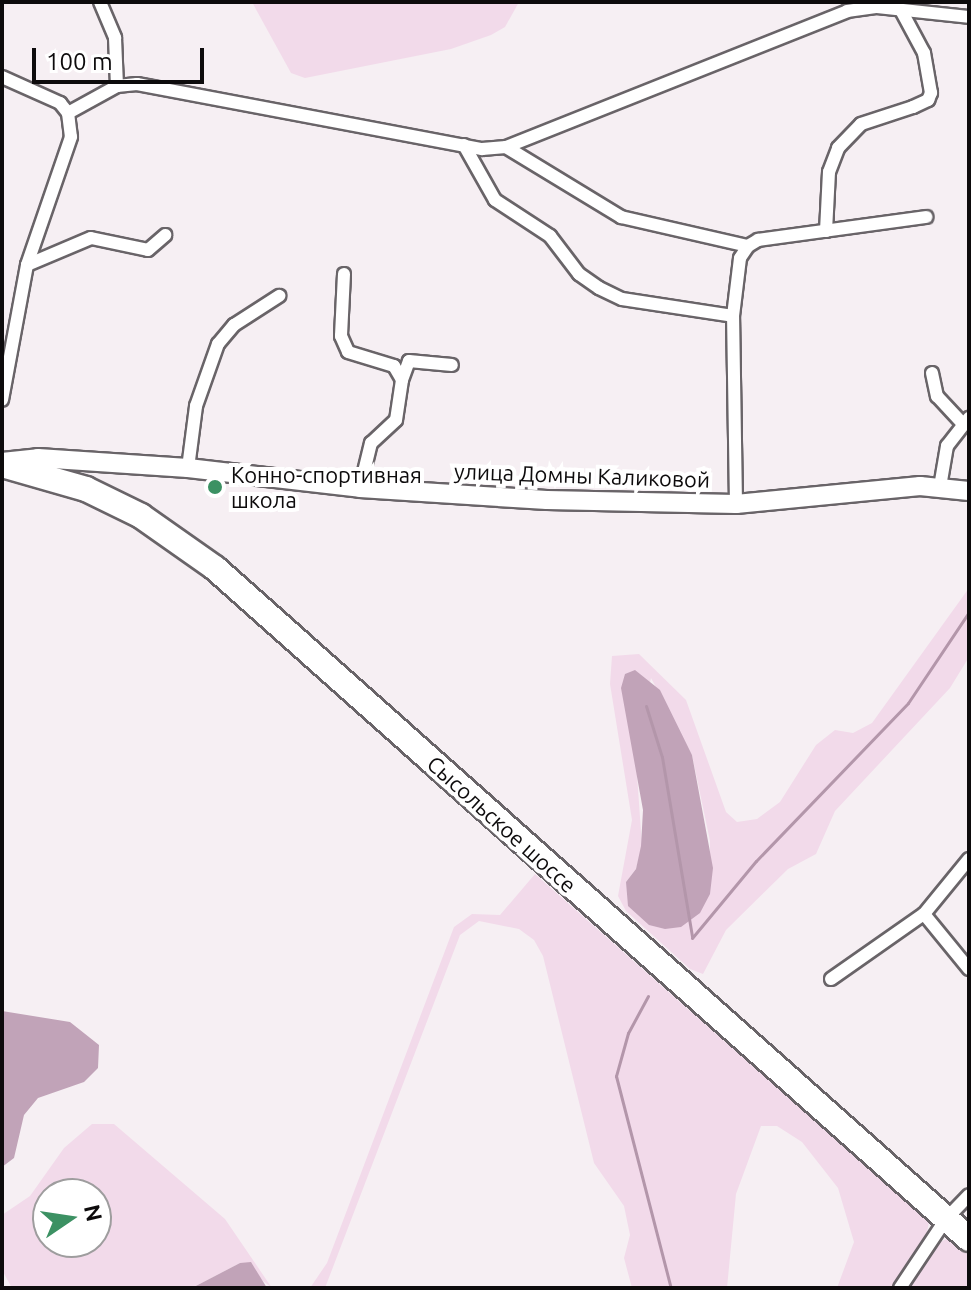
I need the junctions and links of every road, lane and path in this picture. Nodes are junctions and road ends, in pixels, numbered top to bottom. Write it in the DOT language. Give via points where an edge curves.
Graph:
graph roads {
  1 [pos="100,2"];
  2 [pos="850,7"];
  3 [pos="902,12"];
  4 [pos="969,17"];
  5 [pos="2,77"];
  6 [pos="117,86"];
  7 [pos="68,113"];
  8 [pos="464,145"];
  9 [pos="506,147"];
  10 [pos="926,217"];
  11 [pos="826,231"];
  12 [pos="165,235"];
  13 [pos="748,246"];
  14 [pos="27,265"];
  15 [pos="344,274"];
  16 [pos="279,296"];
  17 [pos="733,316"];
  18 [pos="452,365"];
  19 [pos="932,373"];
  20 [pos="402,380"];
  21 [pos="2,400"];
  22 [pos="966,420"];
  23 [pos="2,463"];
  24 [pos="188,468"];
  25 [pos="940,487"];
  26 [pos="360,488"];
  27 [pos="969,491"];
  28 [pos="736,504"];
  29 [pos="969,859"];
  30 [pos="924,914"];
  31 [pos="969,969"];
  32 [pos="831,979"];
  33 [pos="969,1195"];
  34 [pos="946,1219"];
  35 [pos="969,1239"];
  36 [pos="900,1288"];
  1 -- 6 [label="street" via="115,38"];
  2 -- 3 [label="street"];
  2 -- 9 [label="street"];
  3 -- 4 [label="street"];
  3 -- 11 [label="street" via="924,53 931,93 913,107 861,124 838,148 829,172"];
  5 -- 7 [label="street" via="50,96"];
  6 -- 7 [label="street"];
  6 -- 8 [label="street" via="137,84"];
  7 -- 14 [label="street" via="71,137"];
  8 -- 9 [label="street"];
  8 -- 17 [label="street" via="495,200 550,236 579,274 599,288 622,299"];
  9 -- 13 [label="street" via="621,217"];
  10 -- 11 [label="street"];
  11 -- 13 [label="street"];
  12 -- 14 [label="street" via="148,250 91,238"];
  13 -- 17 [label="street" via="740,258"];
  14 -- 21 [label="street"];
  15 -- 20 [label="street" via="341,336 348,352 394,366"];
  16 -- 24 [label="street" via="234,325 218,344 196,406"];
  17 -- 28 [label="street"];
  18 -- 20 [label="street" via="409,361"];
  19 -- 22 [label="street" via="937,396"];
  20 -- 26 [label="street" via="396,420 371,443"];
  22 -- 25 [label="street" via="947,446"];
  23 -- 24 [label="main road, улица Домны Каликовой" via="38,458"];
  23 -- 34 [label="highway, Сысольское шоссе" via="86,489 141,516 215,568"];
  24 -- 26 [label="main road, улица Домны Каликовой"];
  25 -- 27 [label="main road, улица Домны Каликовой"];
  25 -- 28 [label="main road, улица Домны Каликовой"];
  26 -- 28 [label="main road, улица Домны Каликовой" via="547,500"];
  29 -- 30 [label="street"];
  30 -- 31 [label="street"];
  30 -- 32 [label="street"];
  33 -- 34 [label="street"];
  34 -- 35 [label="highway, Сысольское шоссе"];
  34 -- 36 [label="street"];
}
